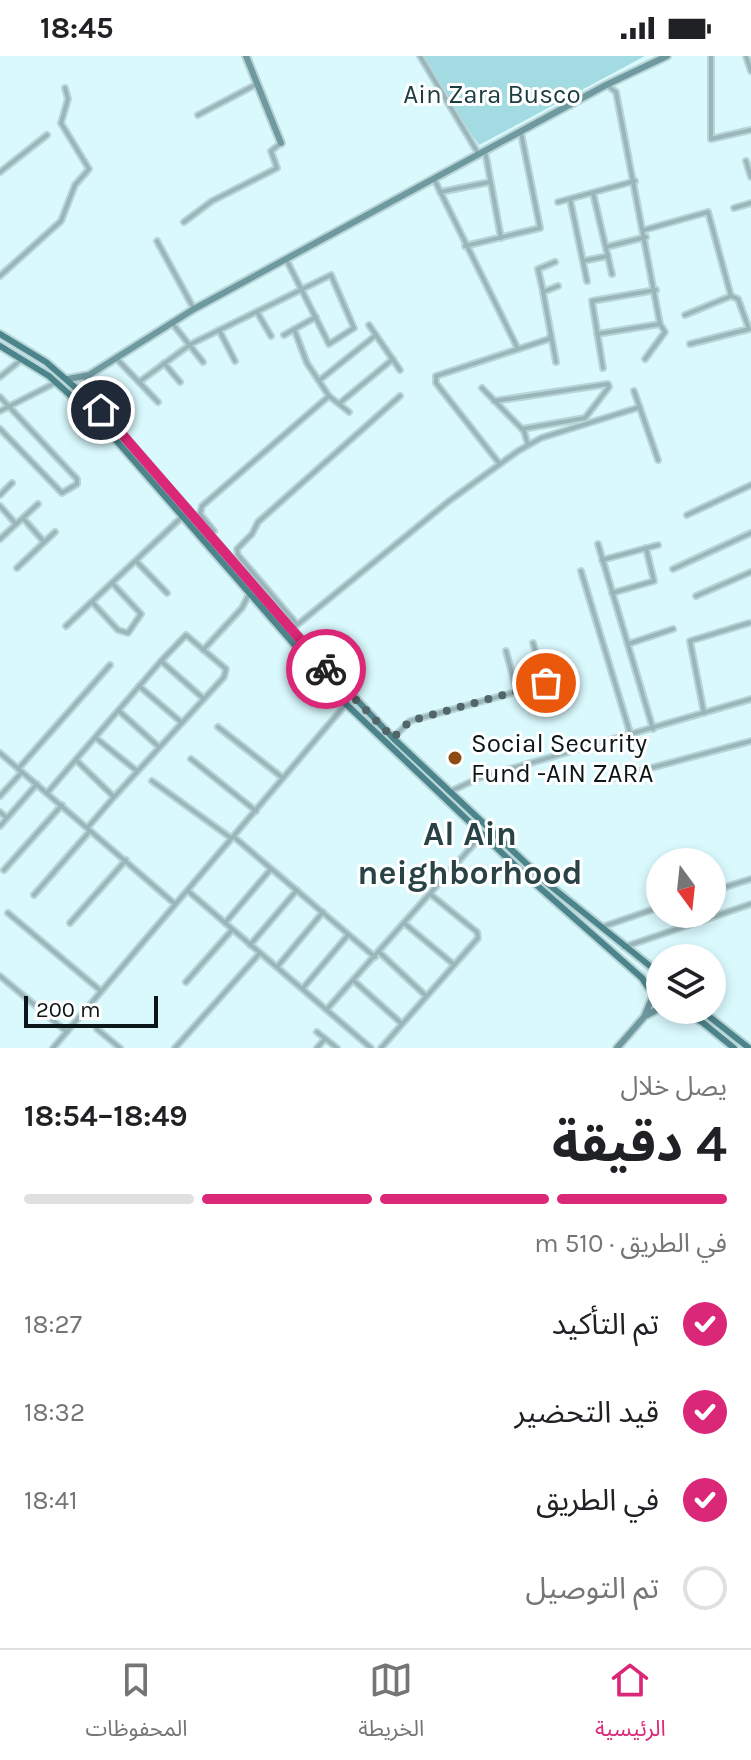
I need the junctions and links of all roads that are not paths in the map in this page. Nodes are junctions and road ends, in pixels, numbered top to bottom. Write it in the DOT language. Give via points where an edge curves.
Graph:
graph roads {
  1 [pos="246,56"];
  2 [pos="420,56"];
  3 [pos="667,56"];
  4 [pos="711,56"];
  5 [pos="746,56"];
  6 [pos="751,71"];
  7 [pos="259,83"];
  8 [pos="606,85"];
  9 [pos="65,88"];
  10 [pos="198,115"];
  11 [pos="751,130"];
  12 [pos="521,133"];
  13 [pos="47,135"];
  14 [pos="281,143"];
  15 [pos="482,153"];
  16 [pos="746,161"];
  17 [pos="0,172"];
  18 [pos="751,177"];
  19 [pos="434,179"];
  20 [pos="635,181"];
  21 [pos="490,182"];
  22 [pos="440,192"];
  23 [pos="593,193"];
  24 [pos="570,199"];
  25 [pos="558,202"];
  26 [pos="751,203"];
  27 [pos="734,208"];
  28 [pos="184,222"];
  29 [pos="644,230"];
  30 [pos="646,237"];
  31 [pos="501,238"];
  32 [pos="157,241"];
  33 [pos="465,246"];
  34 [pos="606,247"];
  35 [pos="608,256"];
  36 [pos="286,259"];
  37 [pos="583,261"];
  38 [pos="555,262"];
  39 [pos="612,274"];
  40 [pos="0,276"];
  41 [pos="587,281"];
  42 [pos="558,286"];
  43 [pos="302,290"];
  44 [pos="656,290"];
  45 [pos="543,292"];
  46 [pos="731,296"];
  47 [pos="194,309"];
  48 [pos="257,312"];
  49 [pos="685,315"];
  50 [pos="316,317"];
  51 [pos="172,323"];
  52 [pos="660,324"];
  53 [pos="369,325"];
  54 [pos="294,329"];
  55 [pos="219,330"];
  56 [pos="0,334"];
  57 [pos="551,334"];
  58 [pos="597,334"];
  59 [pos="284,335"];
  60 [pos="376,335"];
  61 [pos="271,336"];
  62 [pos="191,344"];
  63 [pos="690,344"];
  64 [pos="0,346"];
  65 [pos="517,347"];
  66 [pos="116,358"];
  67 [pos="23,359"];
  68 [pos="393,359"];
  69 [pos="645,359"];
  70 [pos="235,361"];
  71 [pos="203,362"];
  72 [pos="556,362"];
  73 [pos="164,363"];
  74 [pos="603,368"];
  75 [pos="400,370"];
  76 [pos="89,375"];
  77 [pos="0,377"];
  78 [pos="68,379"];
  79 [pos="321,379"];
  80 [pos="58,382"];
  81 [pos="139,382"];
  82 [pos="180,382"];
  83 [pos="482,388"];
  84 [pos="634,391"];
  85 [pos="87,395"];
  86 [pos="329,396"];
  87 [pos="400,396"];
  88 [pos="0,397"];
  89 [pos="494,401"];
  90 [pos="158,402"];
  91 [pos="341,402"];
  92 [pos="8,407"];
  93 [pos="640,407"];
  94 [pos="0,411"];
  95 [pos="349,412"];
  96 [pos="0,429"];
  97 [pos="522,429"];
  98 [pos="528,445"];
  99 [pos="658,460"];
  100 [pos="499,463"];
  101 [pos="12,483"];
  102 [pos="751,485"];
  103 [pos="0,495"];
  104 [pos="38,504"];
  105 [pos="0,506"];
  106 [pos="183,515"];
  107 [pos="687,515"];
  108 [pos="23,518"];
  109 [pos="16,524"];
  110 [pos="214,531"];
  111 [pos="55,532"];
  112 [pos="751,533"];
  113 [pos="0,539"];
  114 [pos="44,542"];
  115 [pos="598,544"];
  116 [pos="658,545"];
  117 [pos="646,548"];
  118 [pos="602,560"];
  119 [pos="136,561"];
  120 [pos="17,568"];
  121 [pos="673,569"];
  122 [pos="581,571"];
  123 [pos="751,572"];
  124 [pos="113,583"];
  125 [pos="250,592"];
  126 [pos="167,593"];
  127 [pos="612,593"];
  128 [pos="696,596"];
  129 [pos="256,600"];
  130 [pos="92,602"];
  131 [pos="242,608"];
  132 [pos="749,623"];
  133 [pos="66,626"];
  134 [pos="294,626"];
  135 [pos="673,629"];
  136 [pos="533,643"];
  137 [pos="628,644"];
  138 [pos="203,650"];
  139 [pos="506,651"];
  140 [pos="161,661"];
  141 [pos="110,665"];
  142 [pos="139,686"];
  143 [pos="517,692"];
  144 [pos="204,699"];
  145 [pos="751,699"];
  146 [pos="346,704"];
  147 [pos="119,711"];
  148 [pos="704,713"];
  149 [pos="181,722"];
  150 [pos="218,727"];
  151 [pos="653,729"];
  152 [pos="631,736"];
  153 [pos="96,738"];
  154 [pos="393,738"];
  155 [pos="751,741"];
  156 [pos="159,747"];
  157 [pos="0,753"];
  158 [pos="191,759"];
  159 [pos="76,760"];
  160 [pos="20,771"];
  161 [pos="137,771"];
  162 [pos="283,778"];
  163 [pos="610,779"];
  164 [pos="152,781"];
  165 [pos="37,784"];
  166 [pos="449,792"];
  167 [pos="47,793"];
  168 [pos="0,796"];
  169 [pos="114,797"];
  170 [pos="62,805"];
  171 [pos="256,811"];
  172 [pos="0,812"];
  173 [pos="7,818"];
  174 [pos="0,826"];
  175 [pos="90,829"];
  176 [pos="482,835"];
  177 [pos="233,838"];
  178 [pos="126,860"];
  179 [pos="271,869"];
  180 [pos="4,870"];
  181 [pos="751,879"];
  182 [pos="726,887"];
  183 [pos="297,890"];
  184 [pos="188,891"];
  185 [pos="430,894"];
  186 [pos="34,895"];
  187 [pos="175,904"];
  188 [pos="751,904"];
  189 [pos="323,912"];
  190 [pos="646,912"];
  191 [pos="8,913"];
  192 [pos="70,923"];
  193 [pos="225,923"];
  194 [pos="404,923"];
  195 [pos="600,929"];
  196 [pos="232,930"];
  197 [pos="348,934"];
  198 [pos="250,945"];
  199 [pos="623,947"];
  200 [pos="260,953"];
  201 [pos="377,954"];
  202 [pos="452,963"];
  203 [pos="646,965"];
  204 [pos="277,967"];
  205 [pos="0,976"];
  206 [pos="646,976"];
  207 [pos="642,978"];
  208 [pos="353,980"];
  209 [pos="186,982"];
  210 [pos="646,985"];
  211 [pos="303,988"];
  212 [pos="101,991"];
  213 [pos="425,995"];
  214 [pos="327,1009"];
  215 [pos="646,1012"];
  216 [pos="644,1017"];
  217 [pos="401,1023"];
  218 [pos="701,1024"];
  219 [pos="719,1024"];
  220 [pos="97,1029"];
  221 [pos="67,1032"];
  222 [pos="317,1032"];
  223 [pos="325,1039"];
  224 [pos="53,1048"];
  225 [pos="120,1048"];
  226 [pos="175,1048"];
  227 [pos="317,1048"];
  228 [pos="337,1048"];
  229 [pos="371,1048"];
  230 [pos="381,1048"];
  231 [pos="617,1048"];
  232 [pos="734,1048"];
  233 [pos="749,1048"];
  1 -- 7 [label="main road"];
  2 -- 15 [label="street"];
  3 -- 8 [label="main road"];
  4 -- 11 [label="street" via="711,139"];
  5 -- 6 [label="street"];
  7 -- 10 [label="street"];
  7 -- 14 [label="main road"];
  8 -- 12 [label="main road"];
  8 -- 20 [label="street" via="616,92"];
  9 -- 40 [label="street" via="68,99 61,123 89,169 75,185 61,221"];
  12 -- 15 [label="main road"];
  12 -- 31 [label="street" via="541,224 536,231"];
  13 -- 17 [label="street"];
  14 -- 28 [label="street" via="271,151 277,168 212,201"];
  15 -- 19 [label="main road"];
  15 -- 21 [label="street"];
  16 -- 18 [label="street"];
  19 -- 22 [label="street"];
  19 -- 36 [label="main road"];
  20 -- 23 [label="street"];
  20 -- 29 [label="street"];
  21 -- 22 [label="street"];
  21 -- 31 [label="street"];
  22 -- 33 [label="street"];
  23 -- 24 [label="street"];
  23 -- 34 [label="street"];
  24 -- 25 [label="street"];
  24 -- 37 [label="street"];
  26 -- 27 [label="street"];
  29 -- 30 [label="street"];
  29 -- 46 [label="street" via="708,212"];
  30 -- 34 [label="street"];
  30 -- 44 [label="street"];
  31 -- 33 [label="street"];
  32 -- 47 [label="street"];
  33 -- 65 [label="street"];
  34 -- 35 [label="street"];
  35 -- 37 [label="street"];
  35 -- 39 [label="street"];
  36 -- 43 [label="street"];
  36 -- 47 [label="main road"];
  37 -- 41 [label="street"];
  38 -- 45 [label="street" via="538,269"];
  42 -- 45 [label="street"];
  43 -- 48 [label="street"];
  43 -- 50 [label="street"];
  43 -- 50 [label="street" via="331,275 354,328 329,344"];
  44 -- 52 [label="street"];
  44 -- 58 [label="street" via="592,301"];
  45 -- 57 [label="street"];
  46 -- 49 [label="street"];
  46 -- 63 [label="street" via="738,299 748,331"];
  47 -- 51 [label="main road"];
  48 -- 55 [label="street"];
  48 -- 61 [label="street"];
  50 -- 54 [label="street"];
  51 -- 62 [label="street"];
  51 -- 66 [label="main road"];
  52 -- 58 [label="street"];
  52 -- 69 [label="street" via="665,332"];
  53 -- 60 [label="street"];
  54 -- 59 [label="street"];
  54 -- 79 [label="street" via="304,359"];
  55 -- 62 [label="street"];
  55 -- 70 [label="street"];
  56 -- 78 [label="main road"];
  57 -- 65 [label="street"];
  57 -- 72 [label="street"];
  58 -- 74 [label="street"];
  60 -- 68 [label="street"];
  60 -- 79 [label="street"];
  62 -- 71 [label="street"];
  62 -- 73 [label="street"];
  64 -- 67 [label="main road"];
  65 -- 100 [label="street" via="436,378"];
  66 -- 76 [label="main road"];
  66 -- 81 [label="street"];
  67 -- 77 [label="street"];
  67 -- 80 [label="main road"];
  68 -- 75 [label="street"];
  68 -- 91 [label="street"];
  73 -- 81 [label="street"];
  73 -- 82 [label="street"];
  76 -- 78 [label="main road"];
  76 -- 85 [label="main road"];
  78 -- 85 [label="main road"];
  79 -- 86 [label="street"];
  80 -- 92 [label="street"];
  80 -- 106 [label="main road"];
  81 -- 90 [label="street"];
  83 -- 89 [label="street"];
  84 -- 93 [label="street"];
  85 -- 134 [label="main road"];
  86 -- 91 [label="street"];
  86 -- 110 [label="street" via="201,507 200,514"];
  87 -- 134 [label="street" via="258,522 237,549"];
  88 -- 92 [label="street"];
  89 -- 97 [label="street"];
  89 -- 97 [label="street" via="608,384 585,418"];
  91 -- 95 [label="street"];
  92 -- 94 [label="street"];
  92 -- 96 [label="street" via="77,484 62,493"];
  93 -- 98 [label="street"];
  93 -- 99 [label="street"];
  97 -- 98 [label="street"];
  98 -- 100 [label="street"];
  100 -- 134 [label="street"];
  101 -- 103 [label="street"];
  102 -- 107 [label="street"];
  104 -- 108 [label="street"];
  105 -- 109 [label="street"];
  106 -- 119 [label="street"];
  106 -- 125 [label="main road"];
  108 -- 109 [label="street"];
  108 -- 114 [label="street"];
  109 -- 113 [label="street"];
  111 -- 114 [label="street"];
  112 -- 121 [label="street"];
  114 -- 120 [label="street"];
  115 -- 118 [label="street"];
  116 -- 117 [label="street"];
  117 -- 118 [label="street"];
  117 -- 127 [label="street" via="654,581"];
  118 -- 127 [label="street"];
  119 -- 124 [label="street"];
  119 -- 126 [label="street"];
  122 -- 152 [label="street"];
  123 -- 128 [label="street"];
  124 -- 130 [label="street"];
  124 -- 130 [label="street" via="141,614 128,633 118,630"];
  125 -- 129 [label="main road"];
  125 -- 131 [label="street"];
  127 -- 137 [label="street"];
  129 -- 131 [label="street"];
  129 -- 146 [label="main road"];
  130 -- 133 [label="street"];
  131 -- 138 [label="street"];
  132 -- 148 [label="street" via="690,641"];
  134 -- 154 [label="main road"];
  135 -- 137 [label="street"];
  136 -- 143 [label="street" via="546,683"];
  137 -- 151 [label="street"];
  138 -- 140 [label="street" via="186,635"];
  138 -- 144 [label="street" via="227,671"];
  139 -- 143 [label="street"];
  140 -- 142 [label="street"];
  140 -- 144 [label="street"];
  141 -- 160 [label="street"];
  142 -- 147 [label="street"];
  142 -- 149 [label="street"];
  143 -- 154 [label="street" via="410,721"];
  144 -- 149 [label="street"];
  145 -- 148 [label="street"];
  146 -- 162 [label="street"];
  146 -- 176 [label="main road"];
  147 -- 153 [label="street"];
  147 -- 156 [label="street"];
  148 -- 151 [label="street"];
  149 -- 156 [label="street"];
  150 -- 162 [label="street"];
  151 -- 152 [label="street"];
  152 -- 166 [label="street" via="464,782"];
  153 -- 159 [label="street"];
  153 -- 161 [label="street"];
  154 -- 166 [label="main road"];
  155 -- 163 [label="street"];
  156 -- 161 [label="street"];
  157 -- 160 [label="street"];
  158 -- 171 [label="street"];
  159 -- 167 [label="street"];
  159 -- 169 [label="street"];
  160 -- 165 [label="street"];
  160 -- 168 [label="street"];
  161 -- 169 [label="street"];
  162 -- 171 [label="street"];
  164 -- 177 [label="street"];
  165 -- 167 [label="street"];
  165 -- 173 [label="street"];
  166 -- 195 [label="main road"];
  167 -- 170 [label="street"];
  169 -- 175 [label="street"];
  170 -- 175 [label="street"];
  170 -- 180 [label="street"];
  171 -- 177 [label="street"];
  172 -- 173 [label="street"];
  173 -- 174 [label="street"];
  175 -- 178 [label="street"];
  175 -- 186 [label="street"];
  176 -- 185 [label="street"];
  176 -- 207 [label="main road"];
  177 -- 179 [label="street"];
  177 -- 184 [label="street"];
  178 -- 187 [label="street"];
  178 -- 192 [label="street"];
  179 -- 183 [label="street"];
  179 -- 193 [label="street"];
  181 -- 182 [label="street"];
  183 -- 189 [label="street"];
  183 -- 198 [label="street"];
  184 -- 187 [label="street"];
  184 -- 193 [label="street"];
  185 -- 194 [label="street"];
  185 -- 202 [label="street" via="478,934"];
  187 -- 212 [label="street"];
  188 -- 199 [label="street"];
  189 -- 197 [label="street"];
  189 -- 204 [label="street"];
  190 -- 195 [label="street"];
  191 -- 212 [label="street"];
  193 -- 196 [label="street"];
  194 -- 201 [label="street"];
  194 -- 202 [label="street"];
  195 -- 199 [label="main road"];
  196 -- 198 [label="street"];
  196 -- 209 [label="street"];
  197 -- 201 [label="street"];
  197 -- 211 [label="street"];
  198 -- 200 [label="street"];
  199 -- 203 [label="main road"];
  200 -- 204 [label="street"];
  200 -- 226 [label="street"];
  201 -- 208 [label="street"];
  201 -- 213 [label="street"];
  202 -- 213 [label="street"];
  204 -- 211 [label="street"];
  205 -- 221 [label="street"];
  206 -- 207 [label="main road"];
  207 -- 210 [label="main road"];
  208 -- 214 [label="street"];
  208 -- 217 [label="street"];
  211 -- 214 [label="street"];
  212 -- 221 [label="street"];
  213 -- 217 [label="street"];
  214 -- 229 [label="street"];
  215 -- 216 [label="main road"];
  216 -- 231 [label="main road"];
  217 -- 230 [label="street"];
  218 -- 232 [label="main road"];
  219 -- 233 [label="main road"];
  220 -- 225 [label="street"];
  221 -- 224 [label="street"];
  222 -- 223 [label="street"];
  223 -- 227 [label="street"];
  223 -- 228 [label="street"];
}
